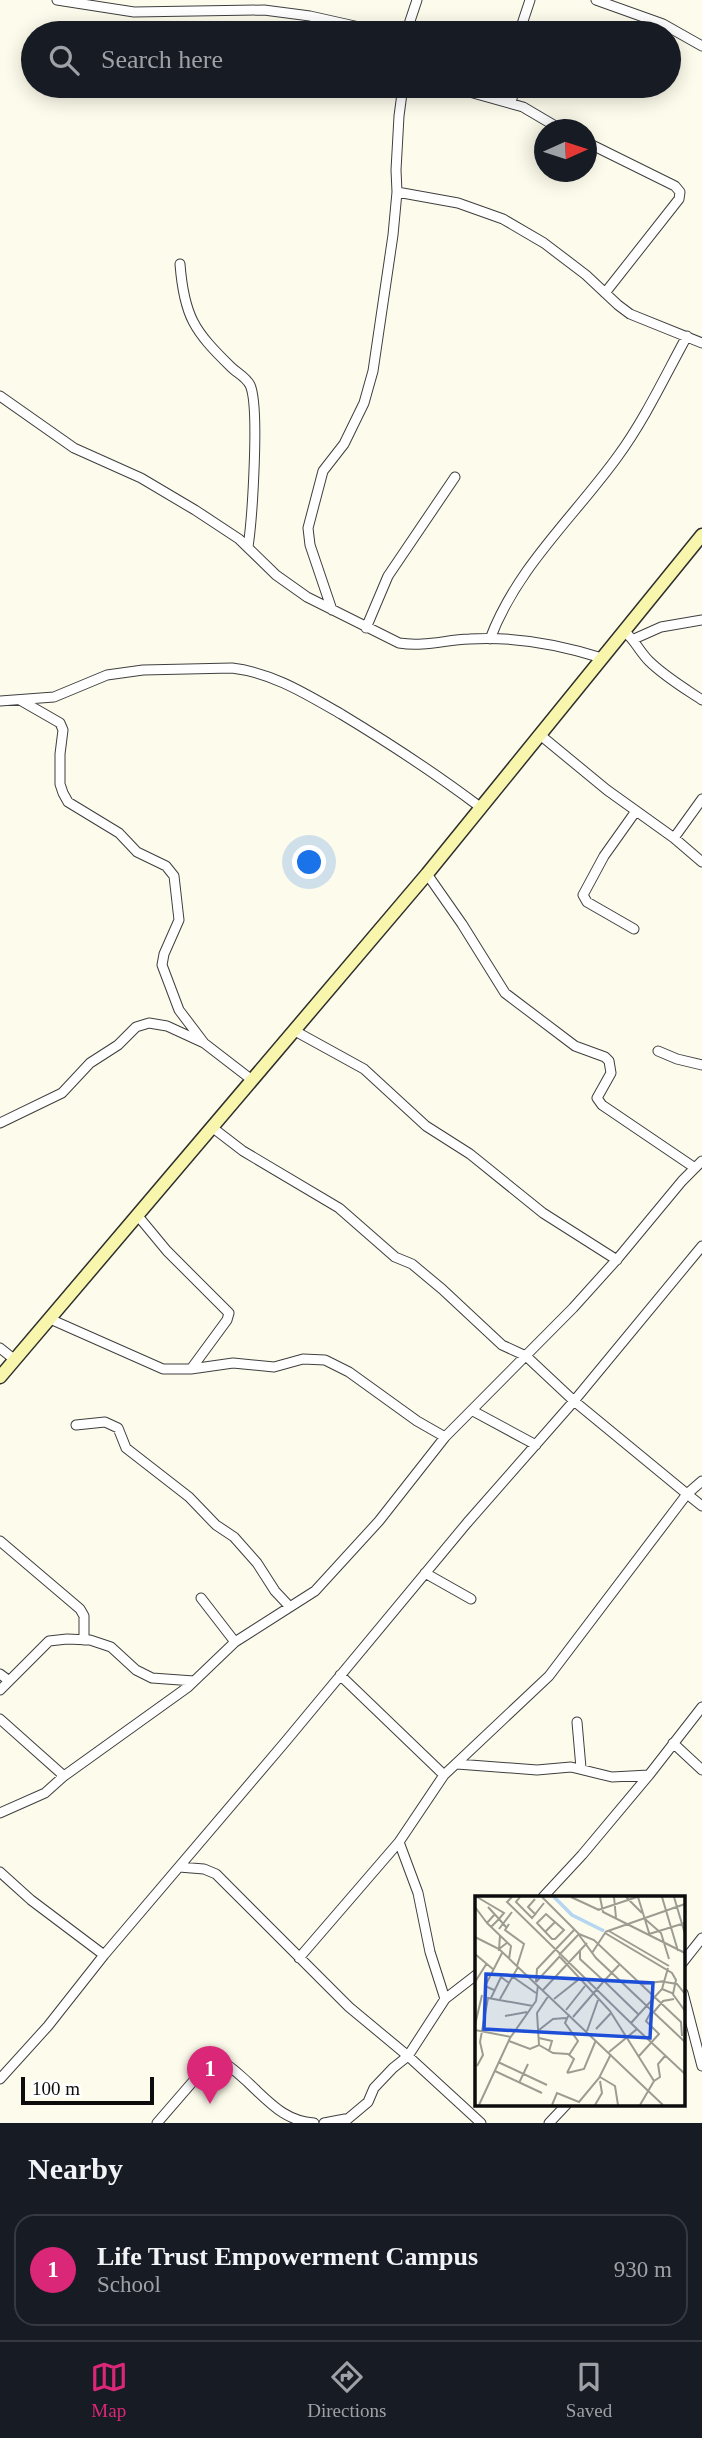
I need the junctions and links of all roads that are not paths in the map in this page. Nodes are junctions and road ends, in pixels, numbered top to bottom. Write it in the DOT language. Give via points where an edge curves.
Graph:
graph roads {
  1 [pos="57,0"];
  2 [pos="416,0"];
  3 [pos="530,0"];
  4 [pos="596,0"];
  5 [pos="332,21"];
  6 [pos="410,21"];
  7 [pos="522,21"];
  8 [pos="655,21"];
  9 [pos="681,34"];
  10 [pos="702,46"];
  11 [pos="402,98"];
  12 [pos="492,98"];
  13 [pos="512,98"];
  14 [pos="511,103"];
  15 [pos="543,119"];
  16 [pos="597,148"];
  17 [pos="397,192"];
  18 [pos="180,264"];
  19 [pos="605,293"];
  20 [pos="687,336"];
  21 [pos="702,343"];
  22 [pos="0,397"];
  23 [pos="455,477"];
  24 [pos="702,535"];
  25 [pos="248,547"];
  26 [pos="333,611"];
  27 [pos="702,620"];
  28 [pos="366,628"];
  29 [pos="629,635"];
  30 [pos="490,639"];
  31 [pos="602,657"];
  32 [pos="18,699"];
  33 [pos="702,700"];
  34 [pos="0,701"];
  35 [pos="539,733"];
  36 [pos="702,799"];
  37 [pos="481,807"];
  38 [pos="636,811"];
  39 [pos="674,838"];
  40 [pos="702,862"];
  41 [pos="427,874"];
  42 [pos="634,929"];
  43 [pos="295,1031"];
  44 [pos="204,1043"];
  45 [pos="658,1051"];
  46 [pos="702,1065"];
  47 [pos="252,1080"];
  48 [pos="0,1123"];
  49 [pos="213,1128"];
  50 [pos="698,1164"];
  51 [pos="138,1216"];
  52 [pos="702,1246"];
  53 [pos="617,1260"];
  54 [pos="50,1319"];
  55 [pos="0,1348"];
  56 [pos="526,1356"];
  57 [pos="15,1360"];
  58 [pos="191,1369"];
  59 [pos="0,1377"];
  60 [pos="575,1401"];
  61 [pos="473,1411"];
  62 [pos="76,1425"];
  63 [pos="445,1437"];
  64 [pos="536,1445"];
  65 [pos="702,1481"];
  66 [pos="687,1494"];
  67 [pos="702,1506"];
  68 [pos="0,1541"];
  69 [pos="425,1573"];
  70 [pos="201,1598"];
  71 [pos="471,1600"];
  72 [pos="290,1607"];
  73 [pos="84,1640"];
  74 [pos="235,1642"];
  75 [pos="0,1674"];
  76 [pos="340,1675"];
  77 [pos="8,1680"];
  78 [pos="194,1681"];
  79 [pos="0,1690"];
  80 [pos="702,1707"];
  81 [pos="0,1719"];
  82 [pos="577,1722"];
  83 [pos="673,1743"];
  84 [pos="457,1764"];
  85 [pos="580,1768"];
  86 [pos="702,1770"];
  87 [pos="444,1775"];
  88 [pos="649,1775"];
  89 [pos="64,1776"];
  90 [pos="0,1813"];
  91 [pos="399,1842"];
  92 [pos="179,1867"];
  93 [pos="0,1872"];
  94 [pos="544,1896"];
  95 [pos="702,1938"];
  96 [pos="104,1955"];
  97 [pos="299,1958"];
  98 [pos="684,1961"];
  99 [pos="475,1976"];
  100 [pos="684,1997"];
  101 [pos="445,1999"];
  102 [pos="408,2056"];
  103 [pos="702,2066"];
  104 [pos="0,2079"];
  105 [pos="565,2106"];
  106 [pos="295,2121"];
  107 [pos="344,2121"];
  108 [pos="157,2123"];
  109 [pos="314,2123"];
  110 [pos="324,2123"];
  111 [pos="481,2123"];
  112 [pos="549,2123"];
  1 -- 5 [label="street" via="134,12 264,10"];
  2 -- 6 [label="street"];
  3 -- 7 [label="street"];
  4 -- 8 [label="street"];
  9 -- 10 [label="street"];
  11 -- 17 [label="street"];
  12 -- 14 [label="street"];
  13 -- 14 [label="street"];
  14 -- 15 [label="street"];
  16 -- 19 [label="street" via="680,192"];
  17 -- 19 [label="street" via="458,203 503,219 544,243"];
  17 -- 26 [label="street" via="373,371 344,444 323,471 308,528"];
  18 -- 25 [label="street" via="182,291 193,325 247,379 254,397"];
  19 -- 20 [label="street" via="630,314"];
  20 -- 21 [label="street"];
  20 -- 30 [label="street" via="634,432 509,596"];
  22 -- 25 [label="street" via="74,448 141,478"];
  23 -- 28 [label="street" via="388,576"];
  24 -- 29 [label="street"];
  25 -- 26 [label="street" via="276,575"];
  26 -- 28 [label="street"];
  27 -- 29 [label="street"];
  28 -- 30 [label="street" via="414,645"];
  29 -- 31 [label="street"];
  29 -- 33 [label="street" via="646,659"];
  30 -- 31 [label="street" via="522,639"];
  31 -- 35 [label="street"];
  32 -- 34 [label="street"];
  32 -- 37 [label="street" via="54,697 107,675 143,670 247,670 302,690 391,743"];
  32 -- 44 [label="street" via="60,723 60,784 68,802 119,833 137,852 166,866 174,876 179,920 162,965 179,1010"];
  35 -- 37 [label="street"];
  35 -- 38 [label="street"];
  36 -- 39 [label="street"];
  37 -- 41 [label="street"];
  38 -- 39 [label="street"];
  38 -- 42 [label="street" via="583,895 587,902"];
  39 -- 40 [label="street"];
  41 -- 43 [label="street"];
  41 -- 50 [label="street" via="505,993 575,1046 609,1061 611,1073 597,1098 602,1105"];
  43 -- 47 [label="street"];
  43 -- 53 [label="street" via="363,1069 425,1126 470,1154 542,1213"];
  44 -- 47 [label="street"];
  44 -- 48 [label="street" via="167,1026 149,1023 136,1027 90,1063 62,1093"];
  45 -- 46 [label="street"];
  47 -- 49 [label="street"];
  49 -- 51 [label="street"];
  49 -- 56 [label="street" via="339,1208 395,1257 412,1264 442,1289 502,1345"];
  50 -- 53 [label="street"];
  51 -- 54 [label="street"];
  51 -- 58 [label="street" via="229,1314"];
  52 -- 60 [label="street"];
  53 -- 56 [label="street"];
  54 -- 57 [label="street"];
  54 -- 58 [label="street" via="163,1369"];
  55 -- 57 [label="street"];
  56 -- 60 [label="street"];
  56 -- 61 [label="street"];
  57 -- 59 [label="street"];
  58 -- 63 [label="street" via="233,1363 274,1367 320,1358 349,1372"];
  60 -- 64 [label="street"];
  60 -- 66 [label="street"];
  61 -- 63 [label="street"];
  61 -- 64 [label="street"];
  62 -- 72 [label="street" via="105,1422 118,1428 125,1448 234,1537"];
  63 -- 72 [label="street" via="414,1480 331,1573"];
  64 -- 69 [label="street"];
  65 -- 66 [label="street"];
  66 -- 67 [label="street"];
  66 -- 84 [label="street" via="549,1676"];
  68 -- 73 [label="street" via="80,1609"];
  69 -- 71 [label="street"];
  69 -- 76 [label="street"];
  70 -- 74 [label="street"];
  72 -- 74 [label="street"];
  73 -- 77 [label="street" via="49,1641"];
  73 -- 78 [label="street" via="111,1647 152,1678"];
  74 -- 78 [label="street"];
  75 -- 77 [label="street"];
  76 -- 87 [label="street"];
  76 -- 92 [label="street"];
  77 -- 79 [label="street"];
  78 -- 89 [label="street"];
  80 -- 83 [label="street"];
  81 -- 89 [label="street"];
  82 -- 85 [label="street"];
  83 -- 86 [label="street"];
  83 -- 88 [label="street"];
  84 -- 85 [label="street"];
  84 -- 87 [label="street"];
  85 -- 88 [label="street" via="612,1777"];
  87 -- 91 [label="street"];
  88 -- 94 [label="street"];
  89 -- 90 [label="street" via="45,1793"];
  91 -- 97 [label="street"];
  91 -- 101 [label="street" via="418,1893"];
  92 -- 96 [label="street"];
  92 -- 97 [label="street" via="216,1874"];
  93 -- 96 [label="street"];
  95 -- 98 [label="street"];
  96 -- 104 [label="street"];
  97 -- 102 [label="street"];
  99 -- 101 [label="street"];
  100 -- 103 [label="street"];
  101 -- 102 [label="street"];
  102 -- 107 [label="street" via="374,2088 368,2102"];
  102 -- 111 [label="street"];
  105 -- 112 [label="street"];
  106 -- 108 [label="street" via="217,2057"];
  106 -- 109 [label="street"];
  107 -- 110 [label="street"];
}
